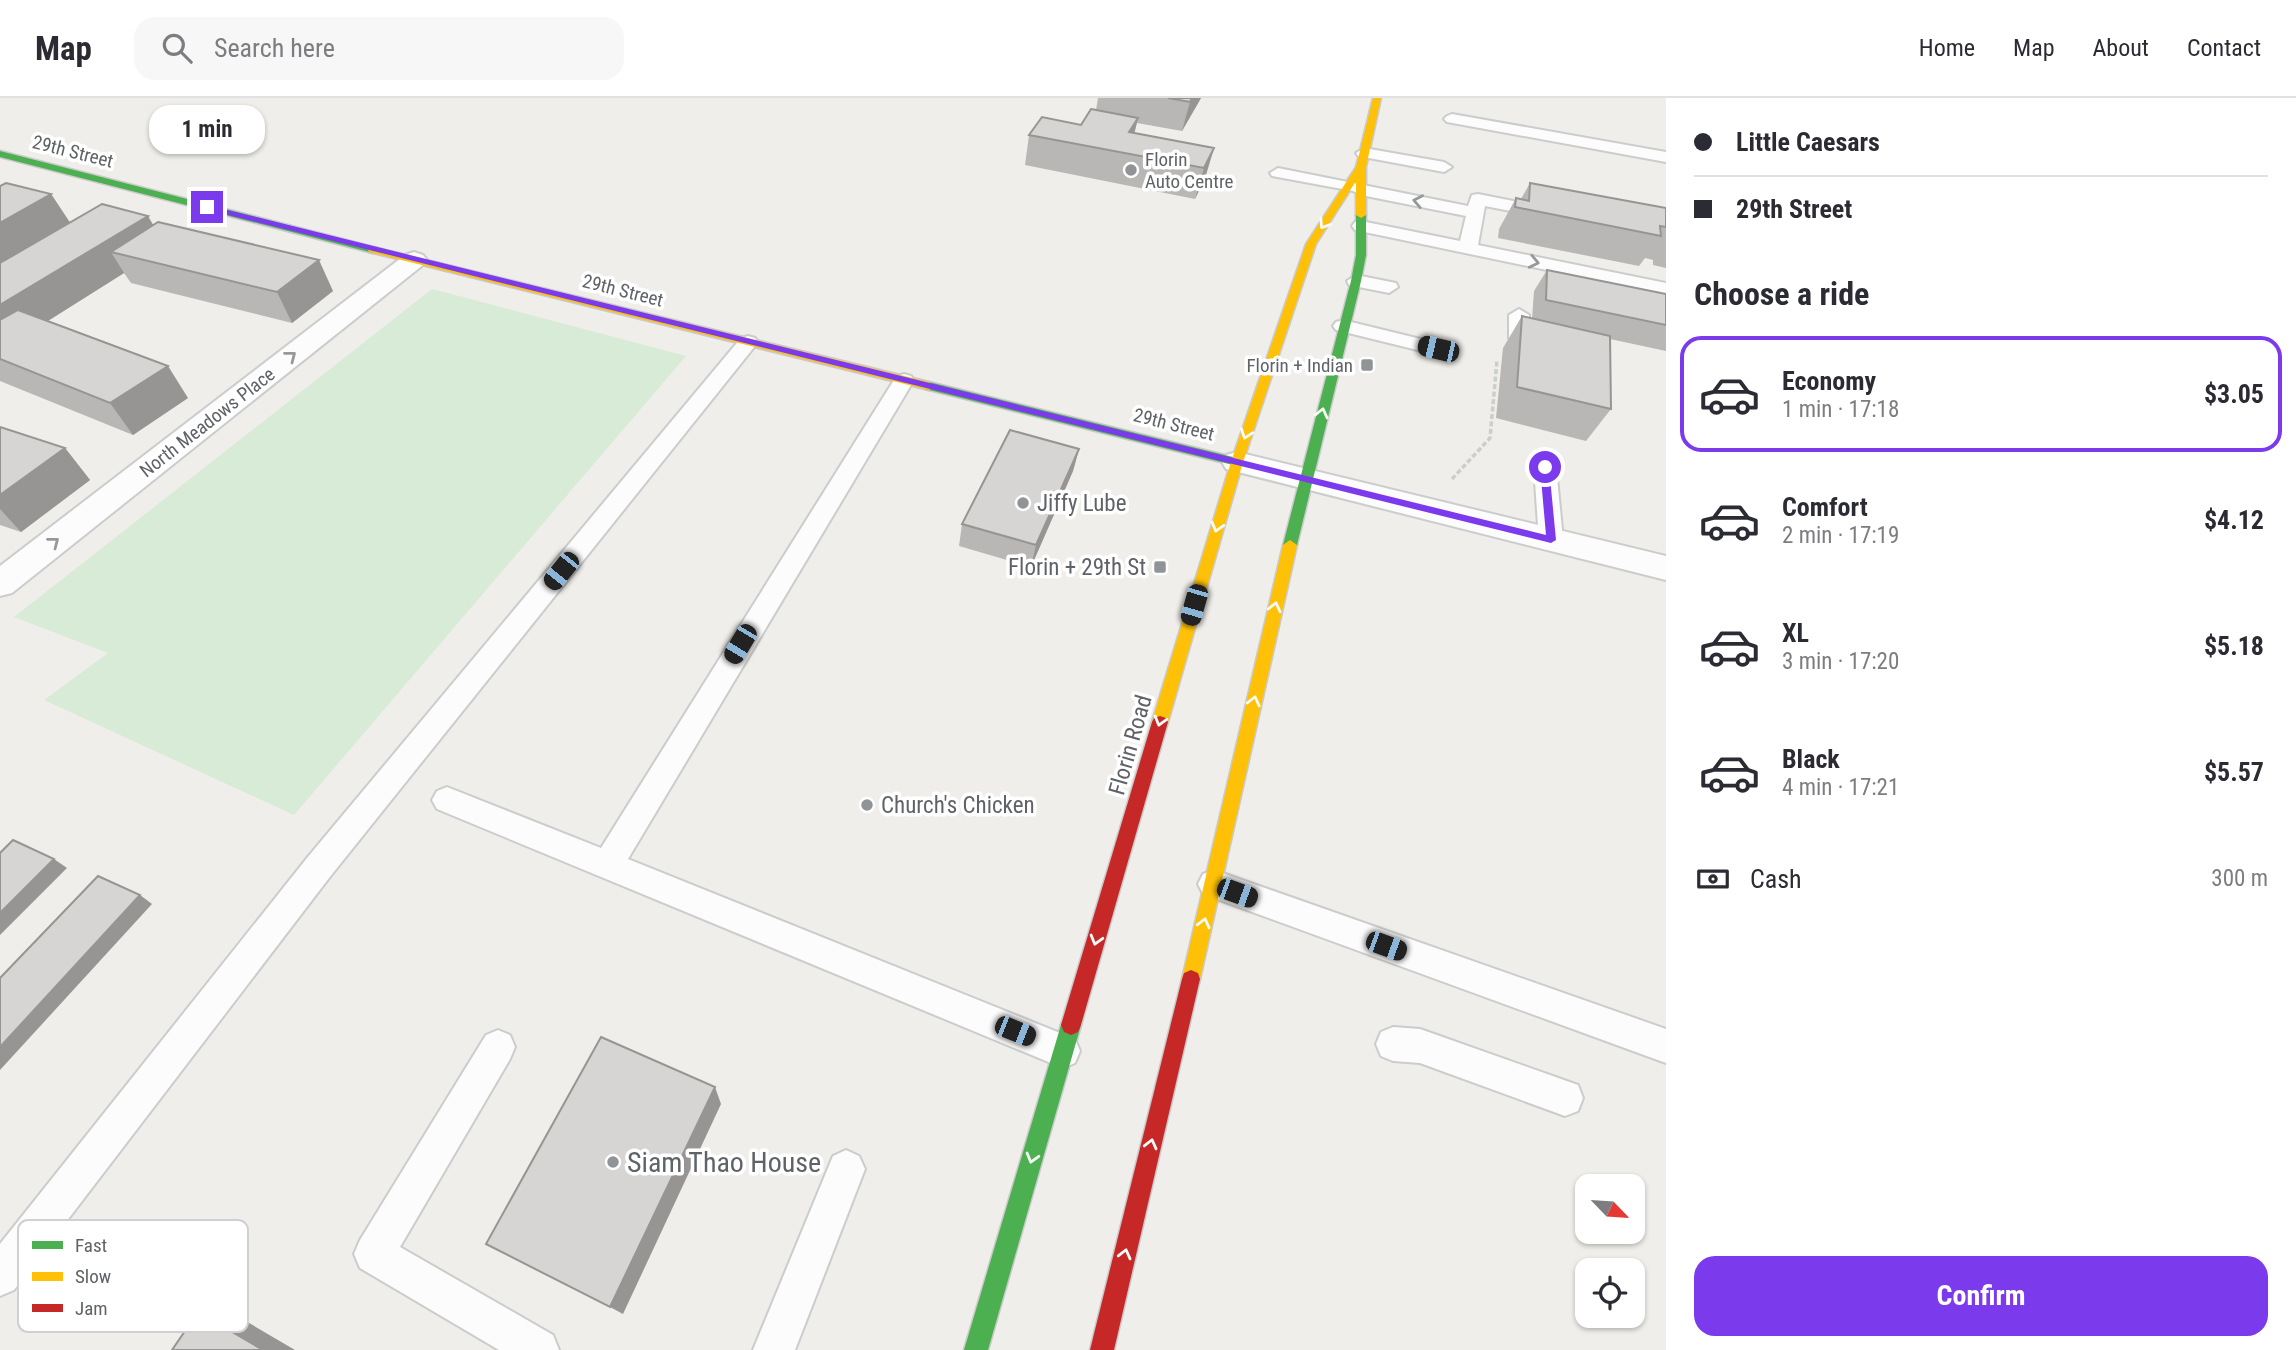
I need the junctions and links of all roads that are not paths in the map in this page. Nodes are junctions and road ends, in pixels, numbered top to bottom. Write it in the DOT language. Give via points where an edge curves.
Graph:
graph roads {
  1 [pos="1377,98"];
  2 [pos="1452,119"];
  3 [pos="0,154"];
  4 [pos="1666,157"];
  5 [pos="1363,160"];
  6 [pos="1444,167"];
  7 [pos="1279,173"];
  8 [pos="1355,188"];
  9 [pos="1476,206"];
  10 [pos="1559,215"];
  11 [pos="1361,226"];
  12 [pos="1468,248"];
  13 [pos="414,260"];
  14 [pos="1356,281"];
  15 [pos="1390,287"];
  16 [pos="1666,289"];
  17 [pos="1519,315"];
  18 [pos="1343,326"];
  19 [pos="1518,338"];
  20 [pos="748,342"];
  21 [pos="1438,349"];
  22 [pos="904,380"];
  23 [pos="1237,462"];
  24 [pos="1545,467"];
  25 [pos="1305,479"];
  26 [pos="1551,540"];
  27 [pos="1666,568"];
  28 [pos="0,584"];
  29 [pos="447,800"];
  30 [pos="607,866"];
  31 [pos="1214,884"];
  32 [pos="1393,1044"];
  33 [pos="1666,1046"];
  34 [pos="498,1047"];
  35 [pos="1063,1051"];
  36 [pos="1565,1098"];
  37 [pos="846,1169"];
  38 [pos="44,1220"];
  39 [pos="18,1253"];
  40 [pos="0,1276"];
  41 [pos="538,1350"];
  42 [pos="774,1350"];
  43 [pos="976,1350"];
  44 [pos="1101,1350"];
  1 -- 5 [label="main road, Florin Road"];
  2 -- 4 [label="lane"];
  3 -- 13 [label="main road, 29th Street"];
  5 -- 6 [label="lane"];
  5 -- 8 [label="main road, Florin Road"];
  7 -- 8 [label="lane"];
  9 -- 8 [label="lane, one-way"];
  8 -- 11 [label="main road"];
  8 -- 23 [label="main road, Florin Road, one-way" via="1311,244"];
  9 -- 10 [label="lane"];
  9 -- 12 [label="lane"];
  11 -- 12 [label="lane"];
  11 -- 14 [label="main road"];
  12 -- 16 [label="lane, one-way"];
  13 -- 20 [label="main road, 29th Street"];
  28 -- 13 [label="street, North Meadows Place, one-way"];
  14 -- 15 [label="lane"];
  14 -- 18 [label="main road"];
  17 -- 19 [label="lane"];
  18 -- 21 [label="lane"];
  25 -- 18 [label="main road, one-way"];
  20 -- 22 [label="main road, 29th Street"];
  20 -- 38 [label="lane" via="318,868"];
  22 -- 23 [label="main road, 29th Street"];
  22 -- 30 [label="lane"];
  23 -- 25 [label="street"];
  23 -- 35 [label="main road, Florin Road, one-way"];
  24 -- 26 [label="lane"];
  25 -- 26 [label="street"];
  31 -- 25 [label="main road, one-way"];
  26 -- 27 [label="street"];
  29 -- 30 [label="lane"];
  30 -- 35 [label="lane"];
  31 -- 33 [label="lane"];
  44 -- 31 [label="main road, one-way"];
  32 -- 36 [label="lane" via="1420,1046"];
  34 -- 41 [label="lane" via="374,1254"];
  35 -- 43 [label="main road, Florin Road, one-way"];
  37 -- 42 [label="lane"];
  39 -- 40 [label="lane"];
}
